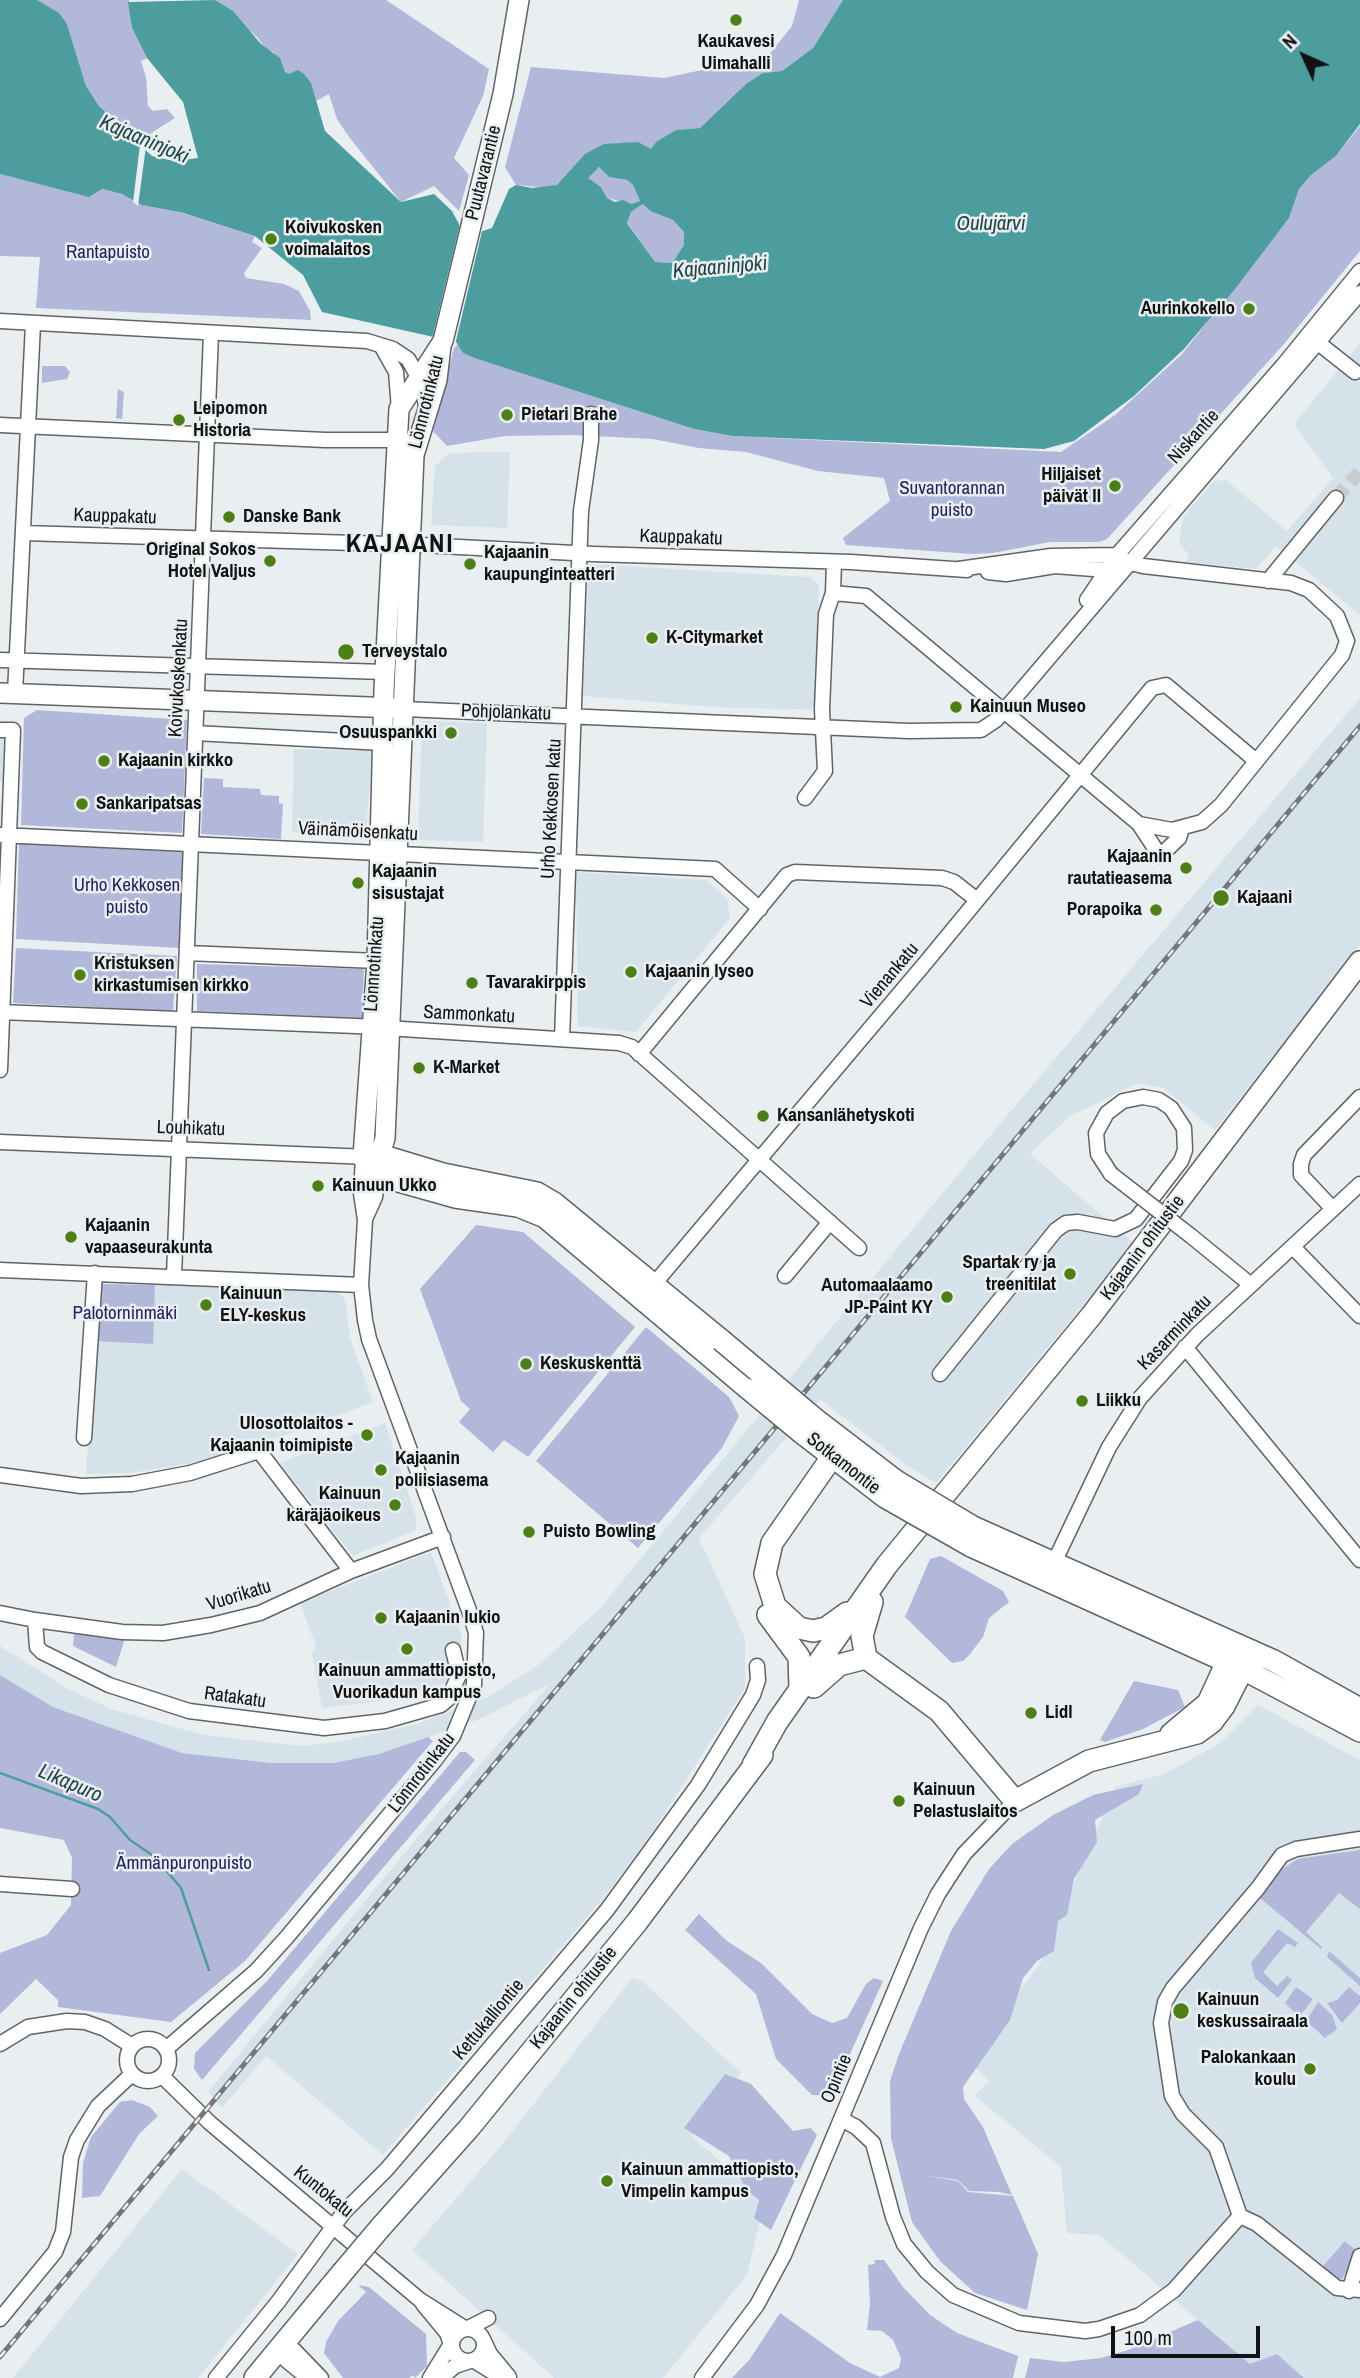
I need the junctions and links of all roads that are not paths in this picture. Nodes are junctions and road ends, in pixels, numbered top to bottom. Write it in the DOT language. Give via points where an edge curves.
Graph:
graph roads {
  1 [pos="519,0"];
  2 [pos="1360,271"];
  3 [pos="1360,293"];
  4 [pos="0,321"];
  5 [pos="33,324"];
  6 [pos="211,333"];
  7 [pos="1314,339"];
  8 [pos="442,343"];
  9 [pos="382,347"];
  10 [pos="1355,372"];
  11 [pos="418,375"];
  12 [pos="399,409"];
  13 [pos="428,411"];
  14 [pos="591,414"];
  15 [pos="0,425"];
  16 [pos="27,426"];
  17 [pos="208,434"];
  18 [pos="419,436"];
  19 [pos="397,441"];
  20 [pos="1336,498"];
  21 [pos="23,533"];
  22 [pos="204,539"];
  23 [pos="400,545"];
  24 [pos="581,553"];
  25 [pos="1122,559"];
  26 [pos="834,562"];
  27 [pos="960,569"];
  28 [pos="1106,570"];
  29 [pos="1268,581"];
  30 [pos="832,593"];
  31 [pos="1066,634"];
  32 [pos="0,660"];
  33 [pos="17,661"];
  34 [pos="199,668"];
  35 [pos="385,672"];
  36 [pos="8,693"];
  37 [pos="196,702"];
  38 [pos="383,708"];
  39 [pos="404,709"];
  40 [pos="1004,709"];
  41 [pos="575,716"];
  42 [pos="824,726"];
  43 [pos="7,730"];
  44 [pos="195,733"];
  45 [pos="383,743"];
  46 [pos="1255,760"];
  47 [pos="1081,774"];
  48 [pos="805,799"];
  49 [pos="1139,824"];
  50 [pos="1182,828"];
  51 [pos="5,835"];
  52 [pos="192,843"];
  53 [pos="389,853"];
  54 [pos="568,862"];
  55 [pos="977,900"];
  56 [pos="760,909"];
  57 [pos="2,942"];
  58 [pos="187,953"];
  59 [pos="377,961"];
  60 [pos="1360,962"];
  61 [pos="1,1012"];
  62 [pos="184,1021"];
  63 [pos="380,1029"];
  64 [pos="562,1039"];
  65 [pos="639,1054"];
  66 [pos="0,1070"];
  67 [pos="1360,1097"];
  68 [pos="0,1142"];
  69 [pos="181,1148"];
  70 [pos="759,1159"];
  71 [pos="374,1162"];
  72 [pos="1360,1184"];
  73 [pos="1333,1209"];
  74 [pos="365,1220"];
  75 [pos="830,1222"];
  76 [pos="1293,1247"];
  77 [pos="859,1248"];
  78 [pos="0,1270"];
  79 [pos="94,1273"];
  80 [pos="174,1276"];
  81 [pos="785,1276"];
  82 [pos="361,1285"];
  83 [pos="1251,1285"];
  84 [pos="648,1290"];
  85 [pos="1360,1316"];
  86 [pos="1185,1348"];
  87 [pos="940,1374"];
  88 [pos="808,1426"];
  89 [pos="84,1437"];
  90 [pos="830,1447"];
  91 [pos="0,1475"];
  92 [pos="443,1537"];
  93 [pos="1360,1560"];
  94 [pos="352,1571"];
  95 [pos="1049,1572"];
  96 [pos="866,1602"];
  97 [pos="0,1613"];
  98 [pos="35,1620"];
  99 [pos="453,1650"];
  100 [pos="1239,1656"];
  101 [pos="870,1661"];
  102 [pos="757,1666"];
  103 [pos="807,1688"];
  104 [pos="1360,1709"];
  105 [pos="1360,1731"];
  106 [pos="1015,1801"];
  107 [pos="1360,1839"];
  108 [pos="0,1884"];
  109 [pos="72,1889"];
  110 [pos="0,2044"];
  111 [pos="132,2046"];
  112 [pos="166,2049"];
  113 [pos="132,2074"];
  114 [pos="162,2076"];
  115 [pos="841,2119"];
  116 [pos="1240,2216"];
  117 [pos="333,2226"];
  118 [pos="1360,2256"];
  119 [pos="1354,2290"];
  120 [pos="420,2300"];
  121 [pos="0,2319"];
  122 [pos="467,2329"];
  123 [pos="484,2342"];
  124 [pos="452,2344"];
  125 [pos="287,2353"];
  126 [pos="473,2360"];
  127 [pos="216,2378"];
  128 [pos="255,2378"];
  129 [pos="271,2378"];
  130 [pos="308,2378"];
  131 [pos="321,2378"];
  132 [pos="430,2378"];
  133 [pos="441,2378"];
  134 [pos="502,2378"];
  135 [pos="510,2378"];
  136 [pos="702,2378"];
  1 -- 8 [label="main road, Puutavarantie" via="512,53"];
  2 -- 7 [label="street, Niskantie"];
  3 -- 7 [label="street, Niskantie"];
  4 -- 5 [label="street"];
  5 -- 6 [label="street"];
  5 -- 16 [label="street"];
  6 -- 9 [label="street" via="367,341"];
  6 -- 17 [label="street, Koivukoskenkatu"];
  7 -- 10 [label="street"];
  7 -- 25 [label="street, Niskantie"];
  8 -- 11 [label="main road, Lönnrotinkatu"];
  8 -- 13 [label="main road, Lönnrotinkatu"];
  9 -- 11 [label="street" via="408,359"];
  9 -- 12 [label="street" via="396,372"];
  11 -- 12 [label="main road, Lönnrotinkatu"];
  11 -- 13 [label="street"];
  12 -- 19 [label="main road, Lönnrotinkatu"];
  13 -- 18 [label="main road, Lönnrotinkatu"];
  14 -- 24 [label="street, Urho Kekkosen katu"];
  15 -- 16 [label="street"];
  16 -- 17 [label="street"];
  16 -- 21 [label="street"];
  17 -- 19 [label="street"];
  17 -- 22 [label="street, Koivukoskenkatu"];
  18 -- 19 [label="street"];
  18 -- 23 [label="main road, Lönnrotinkatu"];
  19 -- 23 [label="main road, Lönnrotinkatu"];
  20 -- 29 [label="street"];
  21 -- 22 [label="street, Kauppakatu"];
  21 -- 33 [label="street"];
  22 -- 23 [label="street, Kauppakatu"];
  22 -- 34 [label="street, Koivukoskenkatu"];
  23 -- 24 [label="street, Kauppakatu"];
  23 -- 35 [label="main road, Lönnrotinkatu"];
  23 -- 39 [label="main road, Lönnrotinkatu"];
  24 -- 26 [label="street, Kauppakatu"];
  24 -- 41 [label="street, Urho Kekkosen katu"];
  25 -- 27 [label="street, Kauppakatu" via="1051,556"];
  25 -- 28 [label="street, Kauppakatu"];
  25 -- 29 [label="street"];
  25 -- 31 [label="street, Niskantie"];
  26 -- 27 [label="street, Kauppakatu"];
  26 -- 30 [label="street"];
  27 -- 28 [label="street, Kauppakatu" via="1006,574 1055,566"];
  28 -- 31 [label="street, Niskantie"];
  29 -- 46 [label="street" via="1309,590 1337,616 1347,641 1342,654"];
  30 -- 40 [label="street" via="866,596"];
  30 -- 42 [label="street" via="826,614"];
  31 -- 40 [label="street, Niskantie"];
  32 -- 33 [label="street"];
  33 -- 34 [label="street"];
  33 -- 36 [label="street"];
  34 -- 35 [label="street"];
  34 -- 37 [label="street, Koivukoskenkatu"];
  35 -- 38 [label="main road, Lönnrotinkatu"];
  36 -- 37 [label="main road, Pohjolankatu"];
  37 -- 38 [label="main road, Pohjolankatu"];
  37 -- 44 [label="street, Koivukoskenkatu"];
  38 -- 39 [label="main road, Pohjolankatu"];
  38 -- 45 [label="main road, Lönnrotinkatu"];
  39 -- 41 [label="street, Pohjolankatu"];
  39 -- 53 [label="main road, Lönnrotinkatu"];
  40 -- 42 [label="street, Pohjolankatu" via="993,722 969,732"];
  40 -- 47 [label="street"];
  41 -- 42 [label="street, Pohjolankatu"];
  41 -- 54 [label="street, Urho Kekkosen katu"];
  42 -- 48 [label="street" via="825,771"];
  43 -- 51 [label="street"];
  44 -- 45 [label="street"];
  44 -- 52 [label="street, Koivukoskenkatu"];
  45 -- 53 [label="main road, Lönnrotinkatu"];
  46 -- 47 [label="street, Vienankatu" via="1166,685 1152,688"];
  46 -- 50 [label="street" via="1221,805 1202,822"];
  47 -- 49 [label="street"];
  47 -- 55 [label="street, Vienankatu"];
  49 -- 50 [label="street"];
  49 -- 50 [label="street" via="1160,856 1179,838"];
  51 -- 52 [label="street, Väinämöisenkatu"];
  51 -- 57 [label="street"];
  52 -- 53 [label="street, Väinämöisenkatu"];
  52 -- 58 [label="street, Koivukoskenkatu"];
  53 -- 54 [label="street, Väinämöisenkatu"];
  53 -- 59 [label="main road, Lönnrotinkatu"];
  53 -- 63 [label="main road, Lönnrotinkatu"];
  54 -- 56 [label="street, Väinämöisenkatu" via="715,869"];
  54 -- 64 [label="street, Urho Kekkosen katu"];
  55 -- 56 [label="street" via="942,878 795,872 787,875"];
  55 -- 70 [label="street, Vienankatu"];
  56 -- 65 [label="street"];
  57 -- 61 [label="street"];
  58 -- 59 [label="street"];
  58 -- 62 [label="street, Koivukoskenkatu"];
  59 -- 63 [label="main road, Lönnrotinkatu"];
  60 -- 96 [label="highway, Kajaanin ohitustie" via="1120,1279"];
  61 -- 62 [label="street, Sammonkatu"];
  61 -- 66 [label="street"];
  62 -- 63 [label="street, Sammonkatu"];
  62 -- 69 [label="street, Koivukoskenkatu"];
  63 -- 64 [label="street, Sammonkatu"];
  63 -- 71 [label="main road, Lönnrotinkatu" via="367,1137"];
  64 -- 65 [label="street, Sammonkatu" via="619,1043"];
  65 -- 70 [label="street, Sammonkatu"];
  67 -- 73 [label="street" via="1304,1155 1301,1164 1301,1175"];
  68 -- 69 [label="street, Louhikatu"];
  69 -- 71 [label="street, Louhikatu"];
  69 -- 80 [label="street, Koivukoskenkatu"];
  70 -- 75 [label="street, Sammonkatu"];
  70 -- 84 [label="street, Vienankatu"];
  71 -- 74 [label="street, Lönnrotinkatu" via="375,1197"];
  71 -- 74 [label="street, Lönnrotinkatu" via="361,1193"];
  71 -- 84 [label="highway, Sotkamontie" via="455,1197 532,1210"];
  72 -- 73 [label="street, Kasarminkatu"];
  73 -- 76 [label="street, Kasarminkatu"];
  74 -- 82 [label="street, Lönnrotinkatu"];
  75 -- 77 [label="street, Sammonkatu"];
  75 -- 81 [label="street"];
  76 -- 83 [label="street, Kasarminkatu"];
  76 -- 85 [label="street"];
  78 -- 79 [label="street"];
  79 -- 80 [label="street"];
  79 -- 89 [label="street"];
  80 -- 82 [label="street"];
  82 -- 92 [label="street, Lönnrotinkatu" via="369,1339"];
  83 -- 86 [label="street, Kasarminkatu"];
  83 -- 87 [label="street, bridge" via="1191,1236 1111,1174 1098,1154 1096,1133 1107,1113 1123,1101 1143,1097 1171,1108 1184,1128 1185,1150 1175,1168 1136,1219 1115,1229 1078,1222 1056,1230"];
  84 -- 88 [label="highway, Sotkamontie, bridge" via="721,1340"];
  84 -- 88 [label="highway, Sotkamontie, bridge" via="750,1390"];
  86 -- 93 [label="street"];
  86 -- 95 [label="street, Kasarminkatu" via="1122,1423"];
  88 -- 90 [label="highway, Sotkamontie"];
  90 -- 95 [label="highway, Sotkamontie, bridge" via="890,1489 972,1536"];
  90 -- 96 [label="highway" via="772,1543 765,1580 779,1612 792,1625 807,1630 833,1625"];
  90 -- 103 [label="highway" via="770,1522 757,1545 754,1563 761,1603 799,1657"];
  91 -- 94 [label="street" via="82,1486 132,1484 190,1473 259,1451"];
  92 -- 94 [label="street, Vuorikatu"];
  92 -- 112 [label="street, Lönnrotinkatu" via="476,1633 474,1685 453,1736 256,1971"];
  94 -- 98 [label="street, Vuorikatu" via="260,1613 163,1633"];
  95 -- 100 [label="highway, Sotkamontie"];
  96 -- 101 [label="highway" via="862,1636"];
  96 -- 103 [label="highway, Kajaanin ohitustie"];
  97 -- 98 [label="street"];
  98 -- 99 [label="street, Ratakatu" via="37,1647 42,1652 109,1685 189,1711 324,1728 386,1721 441,1705 458,1675"];
  100 -- 104 [label="highway, Sotkamontie"];
  100 -- 105 [label="highway, Sotkamontie"];
  100 -- 106 [label="highway" via="1208,1703 1189,1721 1157,1741 1089,1761"];
  101 -- 103 [label="highway" via="839,1665"];
  101 -- 106 [label="highway" via="939,1711"];
  102 -- 117 [label="street, Kettukalliontie" via="752,1695 666,1833 446,2101"];
  103 -- 125 [label="highway, Kajaanin ohitustie, bridge" via="785,1728 753,1765 681,1868"];
  106 -- 115 [label="street, Opintie" via="964,1854 938,1894"];
  107 -- 116 [label="street" via="1282,1855 1165,2002 1161,2040 1172,2096 1216,2147"];
  108 -- 109 [label="street"];
  110 -- 111 [label="street" via="28,2027 67,2021 105,2029"];
  111 -- 112 [label="street" via="150,2039"];
  111 -- 113 [label="street" via="127,2056"];
  112 -- 114 [label="street" via="169,2064"];
  113 -- 114 [label="street" via="150,2081"];
  113 -- 121 [label="street" via="97,2106 77,2140 63,2232 55,2252"];
  114 -- 117 [label="street, Kuntokatu" via="180,2097"];
  115 -- 116 [label="street" via="873,2143 904,2244 927,2272 953,2295 1019,2323 1085,2331 1140,2315 1174,2290"];
  115 -- 136 [label="street, Opintie" via="757,2305"];
  116 -- 119 [label="street" via="1257,2224 1337,2288"];
  117 -- 120 [label="street, Kuntokatu"];
  117 -- 127 [label="street, Kettukalliontie"];
  118 -- 119 [label="street"];
  120 -- 122 [label="street, Kuntokatu"];
  120 -- 124 [label="street"];
  122 -- 123 [label="street" via="488,2318 482,2329"];
  122 -- 124 [label="street" via="458,2332"];
  123 -- 126 [label="street"];
  123 -- 135 [label="street"];
  124 -- 126 [label="street" via="458,2358"];
  124 -- 132 [label="street"];
  125 -- 128 [label="highway"];
  125 -- 129 [label="highway"];
  125 -- 130 [label="street"];
  125 -- 131 [label="street"];
  126 -- 133 [label="street" via="455,2366"];
  126 -- 134 [label="street"];
}
